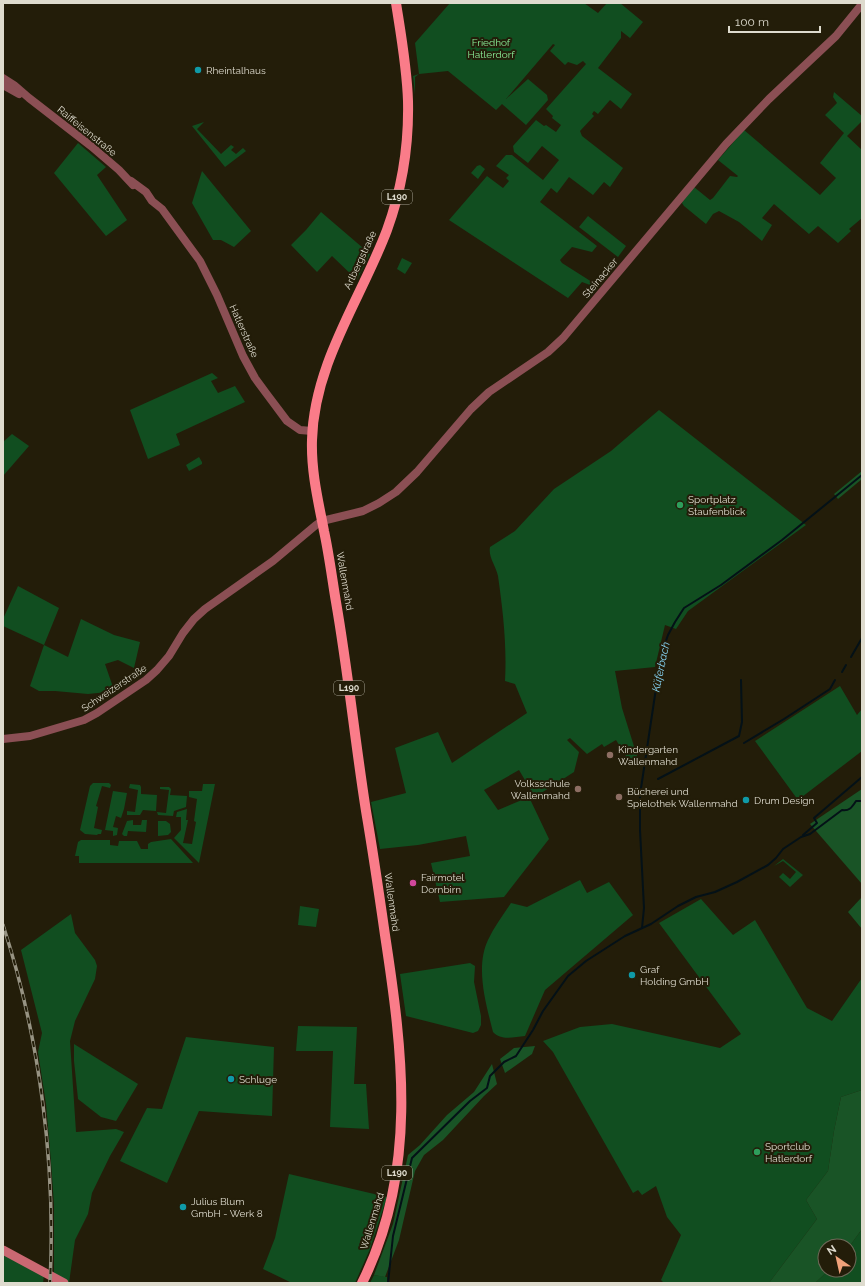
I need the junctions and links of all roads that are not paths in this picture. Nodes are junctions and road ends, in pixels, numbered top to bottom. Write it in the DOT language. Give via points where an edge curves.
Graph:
graph roads {
  1 [pos="396,3"];
  2 [pos="862,4"];
  3 [pos="3,78"];
  4 [pos="3,85"];
  5 [pos="29,98"];
  6 [pos="152,202"];
  7 [pos="312,431"];
  8 [pos="322,521"];
  9 [pos="3,739"];
  10 [pos="3,1250"];
  11 [pos="64,1283"];
  12 [pos="362,1283"];
  1 -- 7 [label="main road, Arlbergstraße / L190" via="408,99 404,168 386,233 328,362 318,394"];
  2 -- 8 [label="street, Steinacker" via="836,36 726,144 563,338 548,352 488,392 396,492 363,511"];
  3 -- 5 [label="street, Raiffeisenstraße"];
  4 -- 5 [label="street, Raiffeisenstraße"];
  5 -- 6 [label="street, Raiffeisenstraße" via="146,192"];
  6 -- 7 [label="street, Hatlerstraße" via="162,209 204,268 255,378 286,421 300,430"];
  7 -- 8 [label="main road, Arlbergstraße / L190" via="314,478"];
  8 -- 9 [label="street, Schweizerstraße" via="273,561 205,608 183,633 169,656 146,680 84,720 30,736"];
  8 -- 12 [label="main road, Wallenmahd / L190" via="344,650 394,990 401,1064 400,1151 394,1190 384,1231"];
  10 -- 11 [label="main road"];
}
